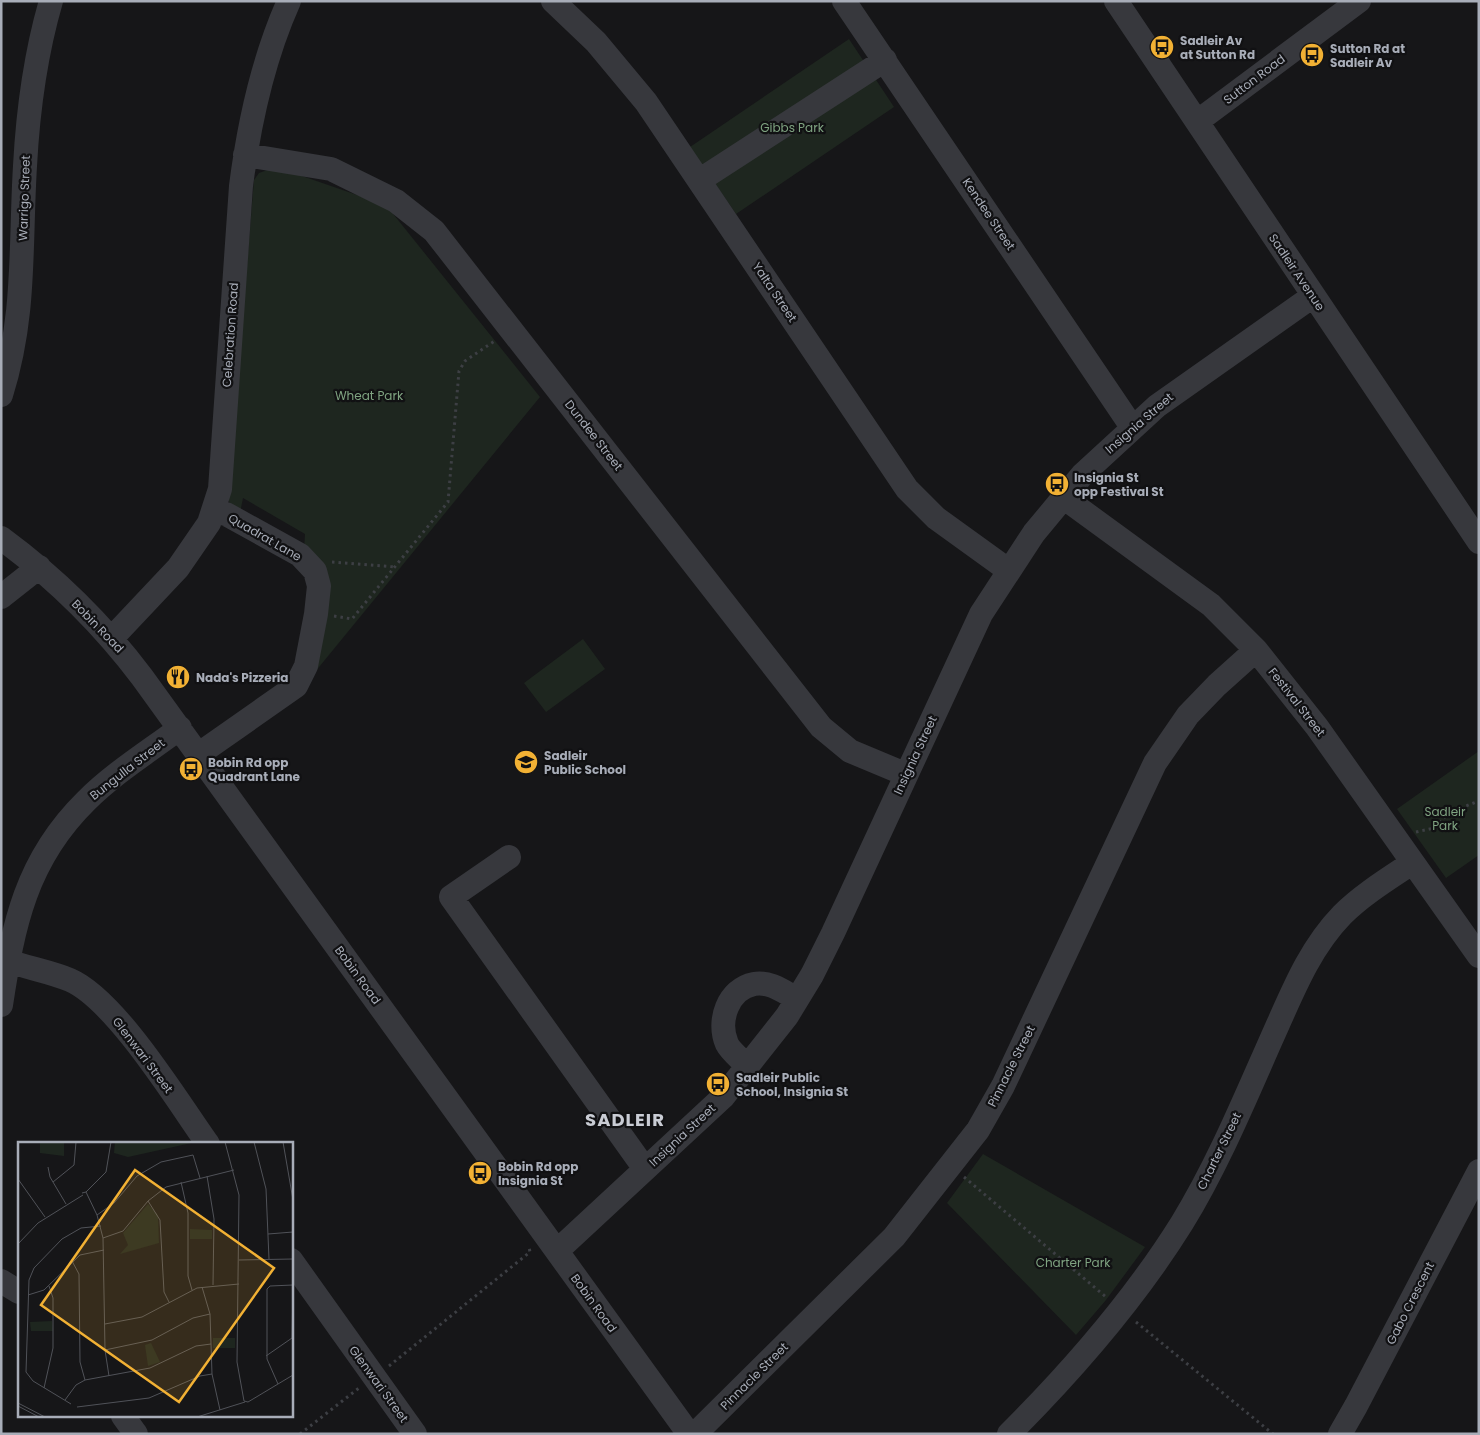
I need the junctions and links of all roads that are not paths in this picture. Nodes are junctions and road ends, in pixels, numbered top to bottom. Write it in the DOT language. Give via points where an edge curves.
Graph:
graph roads {
  1 [pos="51,1"];
  2 [pos="289,1"];
  3 [pos="553,1"];
  4 [pos="844,1"];
  5 [pos="1116,1"];
  6 [pos="1359,1"];
  7 [pos="885,60"];
  8 [pos="1198,122"];
  9 [pos="245,155"];
  10 [pos="700,180"];
  11 [pos="1313,296"];
  12 [pos="1,396"];
  13 [pos="1132,427"];
  14 [pos="1063,497"];
  15 [pos="213,512"];
  16 [pos="1,538"];
  17 [pos="1479,542"];
  18 [pos="39,567"];
  19 [pos="1008,570"];
  20 [pos="1,597"];
  21 [pos="112,638"];
  22 [pos="1256,650"];
  23 [pos="180,728"];
  24 [pos="199,754"];
  25 [pos="905,774"];
  26 [pos="509,857"];
  27 [pos="1412,863"];
  28 [pos="1479,956"];
  29 [pos="8,962"];
  30 [pos="797,999"];
  31 [pos="1,1005"];
  32 [pos="748,1067"];
  33 [pos="207,1142"];
  34 [pos="645,1170"];
  35 [pos="1479,1171"];
  36 [pos="557,1251"];
  37 [pos="292,1261"];
  38 [pos="1,1281"];
  39 [pos="18,1291"];
  40 [pos="124,1418"];
  41 [pos="136,1434"];
  42 [pos="415,1434"];
  43 [pos="689,1434"];
  44 [pos="695,1434"];
  45 [pos="1010,1434"];
  46 [pos="1340,1434"];
  1 -- 12 [label="street, Warrigo Street" via="31,90 24,168 20,308 11,364"];
  2 -- 9 [label="street, Celebration Road" via="259,89"];
  3 -- 10 [label="street, Yalta Street" via="596,42 646,102"];
  4 -- 7 [label="street, Kendee Street"];
  5 -- 8 [label="street, Sadleir Avenue"];
  6 -- 8 [label="street, Sutton Road"];
  7 -- 10 [label="street"];
  7 -- 13 [label="street, Kendee Street"];
  8 -- 11 [label="street, Sadleir Avenue"];
  9 -- 15 [label="street, Celebration Road" via="240,186 220,488"];
  9 -- 25 [label="street, Dundee Street" via="331,169 396,201 434,231 822,727 850,751"];
  10 -- 19 [label="street, Yalta Street" via="907,489 936,518"];
  11 -- 13 [label="street, Insignia Street" via="1182,386"];
  11 -- 17 [label="street, Sadleir Avenue"];
  13 -- 14 [label="street, Insignia Street"];
  14 -- 19 [label="street, Insignia Street"];
  14 -- 22 [label="street, Festival Street" via="1211,605"];
  15 -- 21 [label="street, Celebration Road" via="178,568"];
  15 -- 24 [label="street, Quadrat Lane" via="226,514 300,555 315,571 319,586 306,666 296,686"];
  16 -- 18 [label="street, Bobin Road"];
  18 -- 20 [label="street"];
  18 -- 21 [label="street, Bobin Road"];
  19 -- 25 [label="street, Insignia Street" via="981,614"];
  21 -- 23 [label="street, Bobin Road"];
  22 -- 27 [label="street, Festival Street" via="1317,727"];
  22 -- 44 [label="street, Pinnacle Street" via="1188,715 1155,762 1004,1086 978,1130 894,1238"];
  23 -- 24 [label="street, Bobin Road"];
  23 -- 29 [label="street, Bungulla Street" via="85,801 51,844 20,907"];
  24 -- 36 [label="street, Bobin Road"];
  25 -- 30 [label="street, Insignia Street" via="833,933"];
  26 -- 34 [label="street" via="451,897"];
  27 -- 28 [label="street, Festival Street"];
  27 -- 45 [label="street, Charter Street" via="1342,915 1316,948 1298,979 1247,1094 1182,1223 1098,1339"];
  29 -- 31 [label="street, Bungulla Street"];
  29 -- 33 [label="street, Glenwari Street" via="72,981 99,1000 122,1024"];
  30 -- 32 [label="street, Insignia Street"];
  30 -- 32 [label="street" via="773,986 755,984 740,989 727,1004 723,1023 728,1045"];
  32 -- 34 [label="street, Insignia Street" via="723,1097"];
  34 -- 36 [label="street, Insignia Street"];
  35 -- 46 [label="street, Gabo Crescent"];
  36 -- 43 [label="street, Bobin Road"];
  37 -- 42 [label="street, Glenwari Street"];
  38 -- 39 [label="street"];
  40 -- 41 [label="street"];
}
